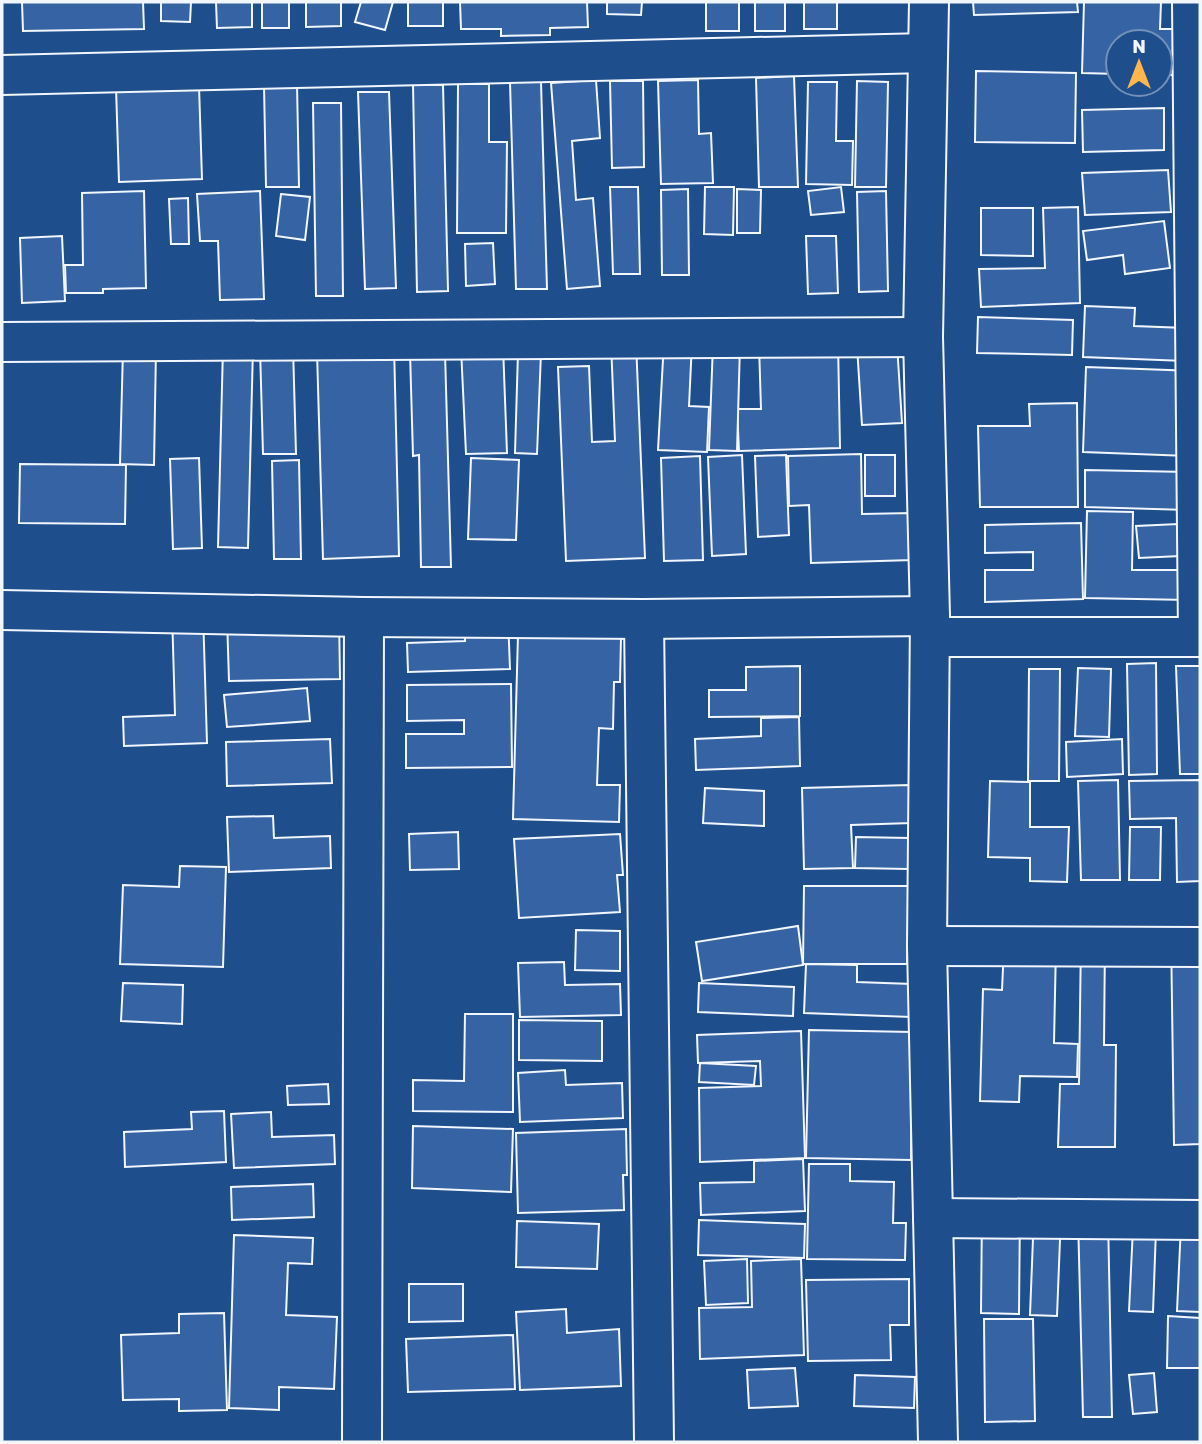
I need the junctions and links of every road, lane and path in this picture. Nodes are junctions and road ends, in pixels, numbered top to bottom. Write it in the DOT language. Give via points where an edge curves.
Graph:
graph roads {
  1 [pos="929,2"];
  2 [pos="1192,2"];
  3 [pos="927,53"];
  4 [pos="2,75"];
  5 [pos="923,337"];
  6 [pos="2,342"];
  7 [pos="2,610"];
  8 [pos="364,617"];
  9 [pos="644,619"];
  10 [pos="930,626"];
  11 [pos="1199,637"];
  12 [pos="927,946"];
  13 [pos="1200,947"];
  14 [pos="933,1218"];
  15 [pos="1200,1220"];
  16 [pos="362,1442"];
  17 [pos="654,1442"];
  18 [pos="938,1442"];
  1 -- 3 [label="street"];
  2 -- 11 [label="street"];
  3 -- 4 [label="street"];
  3 -- 5 [label="street"];
  5 -- 6 [label="street"];
  5 -- 10 [label="street"];
  7 -- 8 [label="street"];
  8 -- 9 [label="street"];
  8 -- 16 [label="street"];
  9 -- 10 [label="street"];
  9 -- 17 [label="street"];
  10 -- 11 [label="street"];
  10 -- 12 [label="street"];
  12 -- 13 [label="street"];
  12 -- 14 [label="street"];
  14 -- 15 [label="street"];
  14 -- 18 [label="street"];
}
